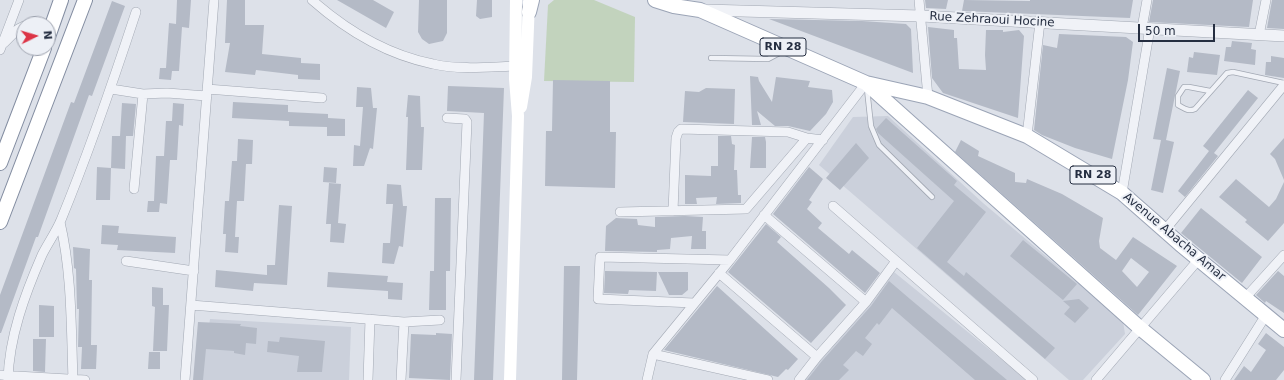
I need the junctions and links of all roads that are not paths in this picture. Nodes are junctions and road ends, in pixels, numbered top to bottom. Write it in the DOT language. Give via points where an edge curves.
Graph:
graph roads {
  1 [pos="19,0"];
  2 [pos="52,0"];
  3 [pos="61,0"];
  4 [pos="84,0"];
  5 [pos="91,0"];
  6 [pos="214,0"];
  7 [pos="312,0"];
  8 [pos="516,0"];
  9 [pos="655,0"];
  10 [pos="680,0"];
  11 [pos="919,0"];
  12 [pos="1147,0"];
  13 [pos="1266,0"];
  14 [pos="530,4"];
  15 [pos="700,10"];
  16 [pos="136,12"];
  17 [pos="79,15"];
  18 [pos="50,16"];
  19 [pos="55,16"];
  20 [pos="921,16"];
  21 [pos="1040,22"];
  22 [pos="1146,28"];
  23 [pos="16,31"];
  24 [pos="1259,35"];
  25 [pos="1284,36"];
  26 [pos="1,48"];
  27 [pos="787,49"];
  28 [pos="41,56"];
  29 [pos="711,58"];
  30 [pos="527,63"];
  31 [pos="515,66"];
  32 [pos="866,84"];
  33 [pos="1284,84"];
  34 [pos="111,89"];
  35 [pos="1210,91"];
  36 [pos="207,93"];
  37 [pos="143,94"];
  38 [pos="928,97"];
  39 [pos="322,98"];
  40 [pos="518,116"];
  41 [pos="447,118"];
  42 [pos="1027,136"];
  43 [pos="807,138"];
  44 [pos="823,140"];
  45 [pos="0,163"];
  46 [pos="134,189"];
  47 [pos="1122,193"];
  48 [pos="932,197"];
  49 [pos="833,206"];
  50 [pos="673,211"];
  51 [pos="620,212"];
  52 [pos="764,215"];
  53 [pos="0,222"];
  54 [pos="60,222"];
  55 [pos="1165,230"];
  56 [pos="1284,255"];
  57 [pos="1199,259"];
  58 [pos="126,260"];
  59 [pos="730,260"];
  60 [pos="896,261"];
  61 [pos="194,271"];
  62 [pos="719,273"];
  63 [pos="1246,297"];
  64 [pos="866,302"];
  65 [pos="694,303"];
  66 [pos="191,305"];
  67 [pos="1266,315"];
  68 [pos="370,319"];
  69 [pos="440,320"];
  70 [pos="404,322"];
  71 [pos="1140,328"];
  72 [pos="1284,330"];
  73 [pos="654,354"];
  74 [pos="817,357"];
  75 [pos="5,377"];
  76 [pos="73,379"];
  77 [pos="85,380"];
  78 [pos="185,380"];
  79 [pos="368,380"];
  80 [pos="401,380"];
  81 [pos="456,380"];
  82 [pos="510,380"];
  83 [pos="647,380"];
  84 [pos="768,380"];
  85 [pos="799,380"];
  86 [pos="1033,380"];
  87 [pos="1096,380"];
  88 [pos="1203,380"];
  89 [pos="1225,380"];
  1 -- 26 [label="street"];
  2 -- 18 [label="main road"];
  3 -- 19 [label="main road"];
  4 -- 17 [label="main road"];
  5 -- 17 [label="main road"];
  6 -- 36 [label="street"];
  7 -- 31 [label="street" via="329,15 364,37 402,55 433,64 475,68"];
  8 -- 31 [label="main road"];
  9 -- 15 [label="main road, Avenue Abacha Amar / RN 28"];
  10 -- 15 [label="main road"];
  11 -- 20 [label="street"];
  12 -- 22 [label="street"];
  13 -- 24 [label="street"];
  14 -- 30 [label="main road"];
  15 -- 20 [label="street, Rue Zehraoui Hocine"];
  15 -- 27 [label="main road, Avenue Abacha Amar / RN 28"];
  16 -- 34 [label="street"];
  17 -- 53 [label="main road"];
  20 -- 21 [label="street, Rue Zehraoui Hocine"];
  20 -- 38 [label="street"];
  21 -- 22 [label="street, Rue Zehraoui Hocine"];
  21 -- 42 [label="street"];
  22 -- 24 [label="street, Rue Zehraoui Hocine"];
  22 -- 47 [label="street"];
  23 -- 26 [label="street"];
  24 -- 25 [label="street, Rue Zehraoui Hocine"];
  27 -- 29 [label="lane" via="768,59"];
  27 -- 32 [label="main road, Avenue Abacha Amar / RN 28"];
  28 -- 45 [label="main road"];
  30 -- 31 [label="street"];
  30 -- 40 [label="main road" via="525,90"];
  31 -- 40 [label="main road"];
  32 -- 38 [label="main road, Avenue Abacha Amar / RN 28"];
  32 -- 44 [label="street"];
  32 -- 48 [label="lane" via="871,126 879,145"];
  32 -- 71 [label="main road"];
  33 -- 35 [label="lane" via="1233,72 1227,73"];
  33 -- 55 [label="street"];
  34 -- 37 [label="street"];
  34 -- 54 [label="street"];
  35 -- 35 [label="lane" via="1195,109 1187,110 1178,104 1178,96 1184,87"];
  36 -- 37 [label="street"];
  36 -- 39 [label="street"];
  36 -- 61 [label="street"];
  37 -- 46 [label="street"];
  38 -- 42 [label="main road, Avenue Abacha Amar / RN 28"];
  40 -- 82 [label="main road"];
  41 -- 81 [label="street" via="465,119 467,122"];
  42 -- 47 [label="main road, Avenue Abacha Amar / RN 28"];
  43 -- 44 [label="street"];
  43 -- 50 [label="street" via="746,209"];
  43 -- 50 [label="street" via="788,132 681,129 676,138"];
  44 -- 52 [label="street"];
  47 -- 55 [label="main road, Avenue Abacha Amar / RN 28"];
  49 -- 60 [label="street"];
  50 -- 51 [label="street"];
  52 -- 59 [label="street"];
  52 -- 64 [label="street"];
  54 -- 75 [label="street" via="43,254 17,324"];
  54 -- 76 [label="street" via="69,289"];
  55 -- 57 [label="main road, Avenue Abacha Amar / RN 28"];
  56 -- 63 [label="street"];
  57 -- 63 [label="main road, Avenue Abacha Amar / RN 28"];
  57 -- 71 [label="street"];
  58 -- 61 [label="street"];
  59 -- 62 [label="street"];
  59 -- 65 [label="street" via="600,257 598,299"];
  60 -- 64 [label="street"];
  60 -- 86 [label="street"];
  61 -- 66 [label="street"];
  62 -- 65 [label="street"];
  62 -- 74 [label="street"];
  63 -- 67 [label="main road, Avenue Abacha Amar / RN 28"];
  64 -- 74 [label="street"];
  65 -- 73 [label="street"];
  66 -- 68 [label="street"];
  66 -- 78 [label="street"];
  67 -- 72 [label="main road, Avenue Abacha Amar / RN 28"];
  67 -- 89 [label="street"];
  68 -- 70 [label="street"];
  68 -- 79 [label="street"];
  69 -- 70 [label="street"];
  70 -- 80 [label="street"];
  71 -- 87 [label="street"];
  71 -- 88 [label="main road"];
  73 -- 83 [label="street"];
  73 -- 84 [label="street"];
  74 -- 85 [label="street"];
  75 -- 76 [label="street"];
  76 -- 77 [label="street"];
}
